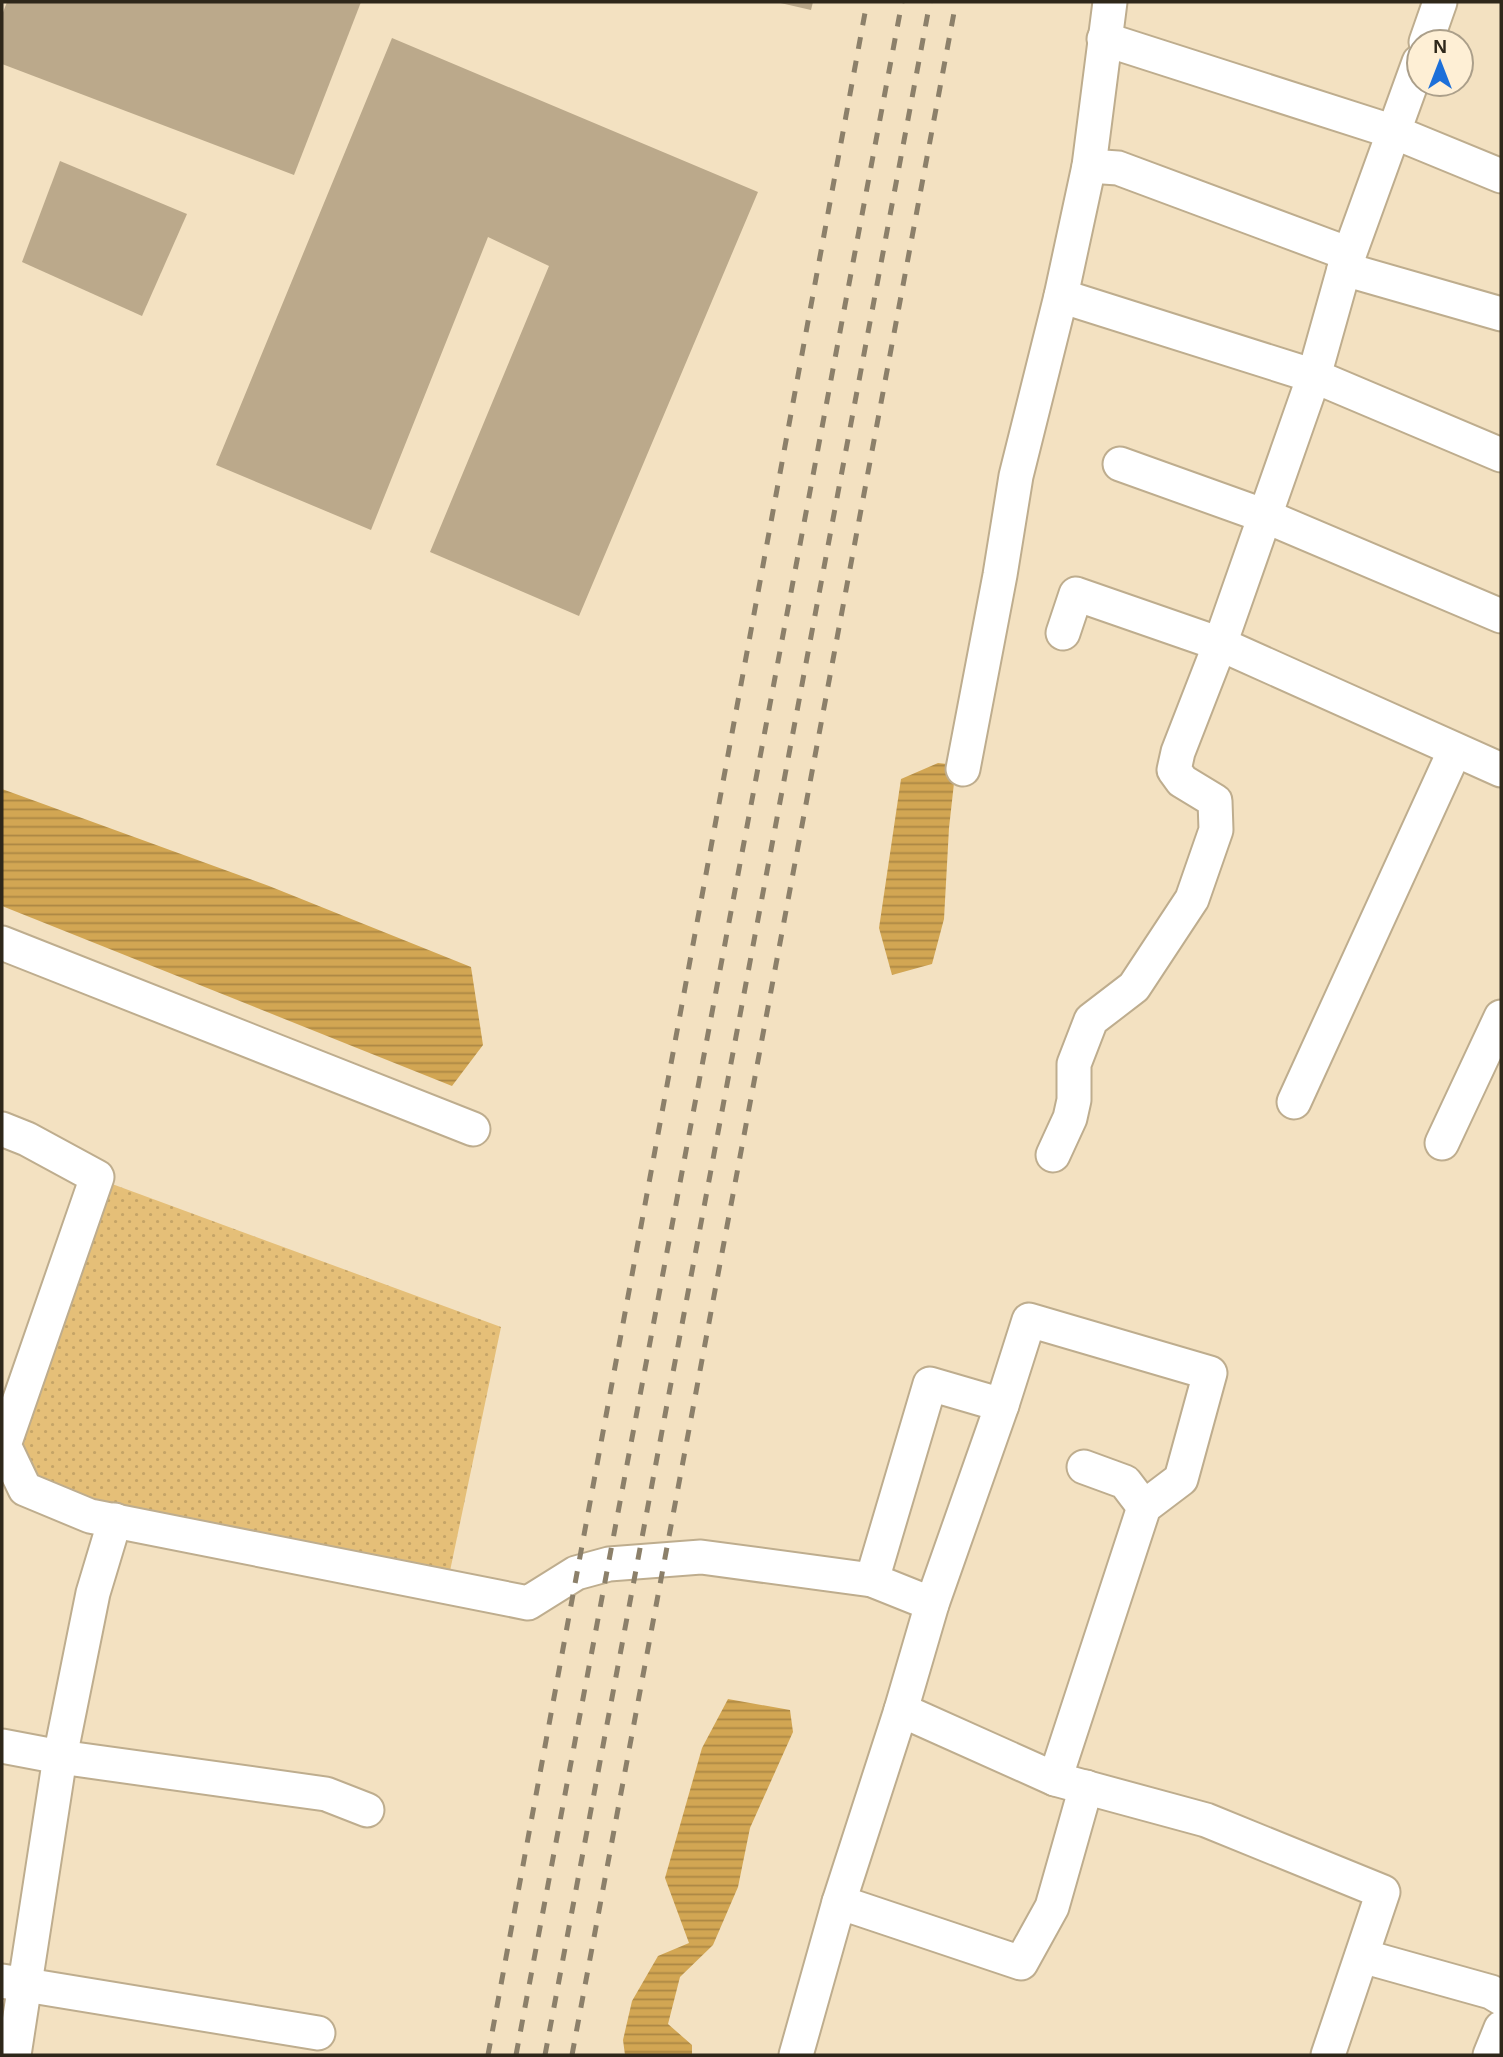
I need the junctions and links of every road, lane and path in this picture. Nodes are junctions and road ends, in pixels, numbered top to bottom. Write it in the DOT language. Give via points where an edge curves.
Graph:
graph roads {
  1 [pos="1110,2"];
  2 [pos="1440,2"];
  3 [pos="1431,28"];
  4 [pos="1104,40"];
  5 [pos="1406,98"];
  6 [pos="1394,132"];
  7 [pos="1089,166"];
  8 [pos="1501,176"];
  9 [pos="1347,261"];
  10 [pos="1061,296"];
  11 [pos="1501,314"];
  12 [pos="1314,376"];
  13 [pos="1501,455"];
  14 [pos="1120,464"];
  15 [pos="1265,516"];
  16 [pos="1501,616"];
  17 [pos="1063,633"];
  18 [pos="1220,644"];
  19 [pos="1455,750"];
  20 [pos="962,769"];
  21 [pos="1501,770"];
  22 [pos="2,943"];
  23 [pos="1501,1017"];
  24 [pos="1294,1102"];
  25 [pos="2,1129"];
  26 [pos="473,1129"];
  27 [pos="1442,1143"];
  28 [pos="1053,1155"];
  29 [pos="1002,1405"];
  30 [pos="1084,1467"];
  31 [pos="1144,1507"];
  32 [pos="116,1520"];
  33 [pos="872,1580"];
  34 [pos="932,1604"];
  35 [pos="901,1710"];
  36 [pos="2,1746"];
  37 [pos="60,1757"];
  38 [pos="1071,1783"];
  39 [pos="367,1810"];
  40 [pos="839,1902"];
  41 [pos="1362,1956"];
  42 [pos="13,1983"];
  43 [pos="1501,1997"];
  44 [pos="1501,2028"];
  45 [pos="318,2033"];
  46 [pos="14,2055"];
  47 [pos="796,2055"];
  48 [pos="1328,2055"];
  49 [pos="1490,2055"];
  1 -- 4 [label="street"];
  2 -- 3 [label="street"];
  4 -- 6 [label="street"];
  4 -- 7 [label="street"];
  5 -- 6 [label="street"];
  6 -- 8 [label="street"];
  6 -- 9 [label="street"];
  7 -- 9 [label="street" via="1118,168"];
  7 -- 10 [label="street"];
  9 -- 11 [label="street"];
  9 -- 12 [label="street"];
  10 -- 12 [label="street"];
  10 -- 20 [label="street" via="1016,477"];
  12 -- 13 [label="street"];
  12 -- 15 [label="street"];
  14 -- 15 [label="street"];
  15 -- 16 [label="street"];
  15 -- 18 [label="street"];
  17 -- 18 [label="street" via="1076,594"];
  18 -- 19 [label="street"];
  18 -- 28 [label="street" via="1174,770 1182,781 1215,800 1216,830 1192,899 1134,988 1091,1020 1074,1064 1070,1118"];
  19 -- 21 [label="street"];
  19 -- 24 [label="street"];
  22 -- 26 [label="street"];
  23 -- 27 [label="street"];
  25 -- 32 [label="street" via="97,1177 4,1445 25,1489 90,1516"];
  29 -- 31 [label="street" via="1028,1320 1210,1373 1181,1479"];
  29 -- 33 [label="street" via="930,1384"];
  29 -- 34 [label="street"];
  30 -- 31 [label="street" via="1125,1482"];
  31 -- 38 [label="street"];
  32 -- 33 [label="street" via="528,1603 576,1573 609,1564 701,1557"];
  32 -- 37 [label="street" via="93,1593"];
  33 -- 34 [label="street"];
  34 -- 35 [label="street"];
  35 -- 38 [label="street"];
  35 -- 40 [label="street"];
  36 -- 37 [label="street"];
  37 -- 39 [label="street" via="326,1794"];
  37 -- 42 [label="street"];
  38 -- 40 [label="street" via="1052,1907 1021,1963"];
  38 -- 41 [label="street" via="1206,1820 1383,1892"];
  40 -- 47 [label="street"];
  41 -- 43 [label="street"];
  41 -- 48 [label="street"];
  42 -- 45 [label="street"];
  42 -- 46 [label="street"];
  44 -- 49 [label="street"];
}
